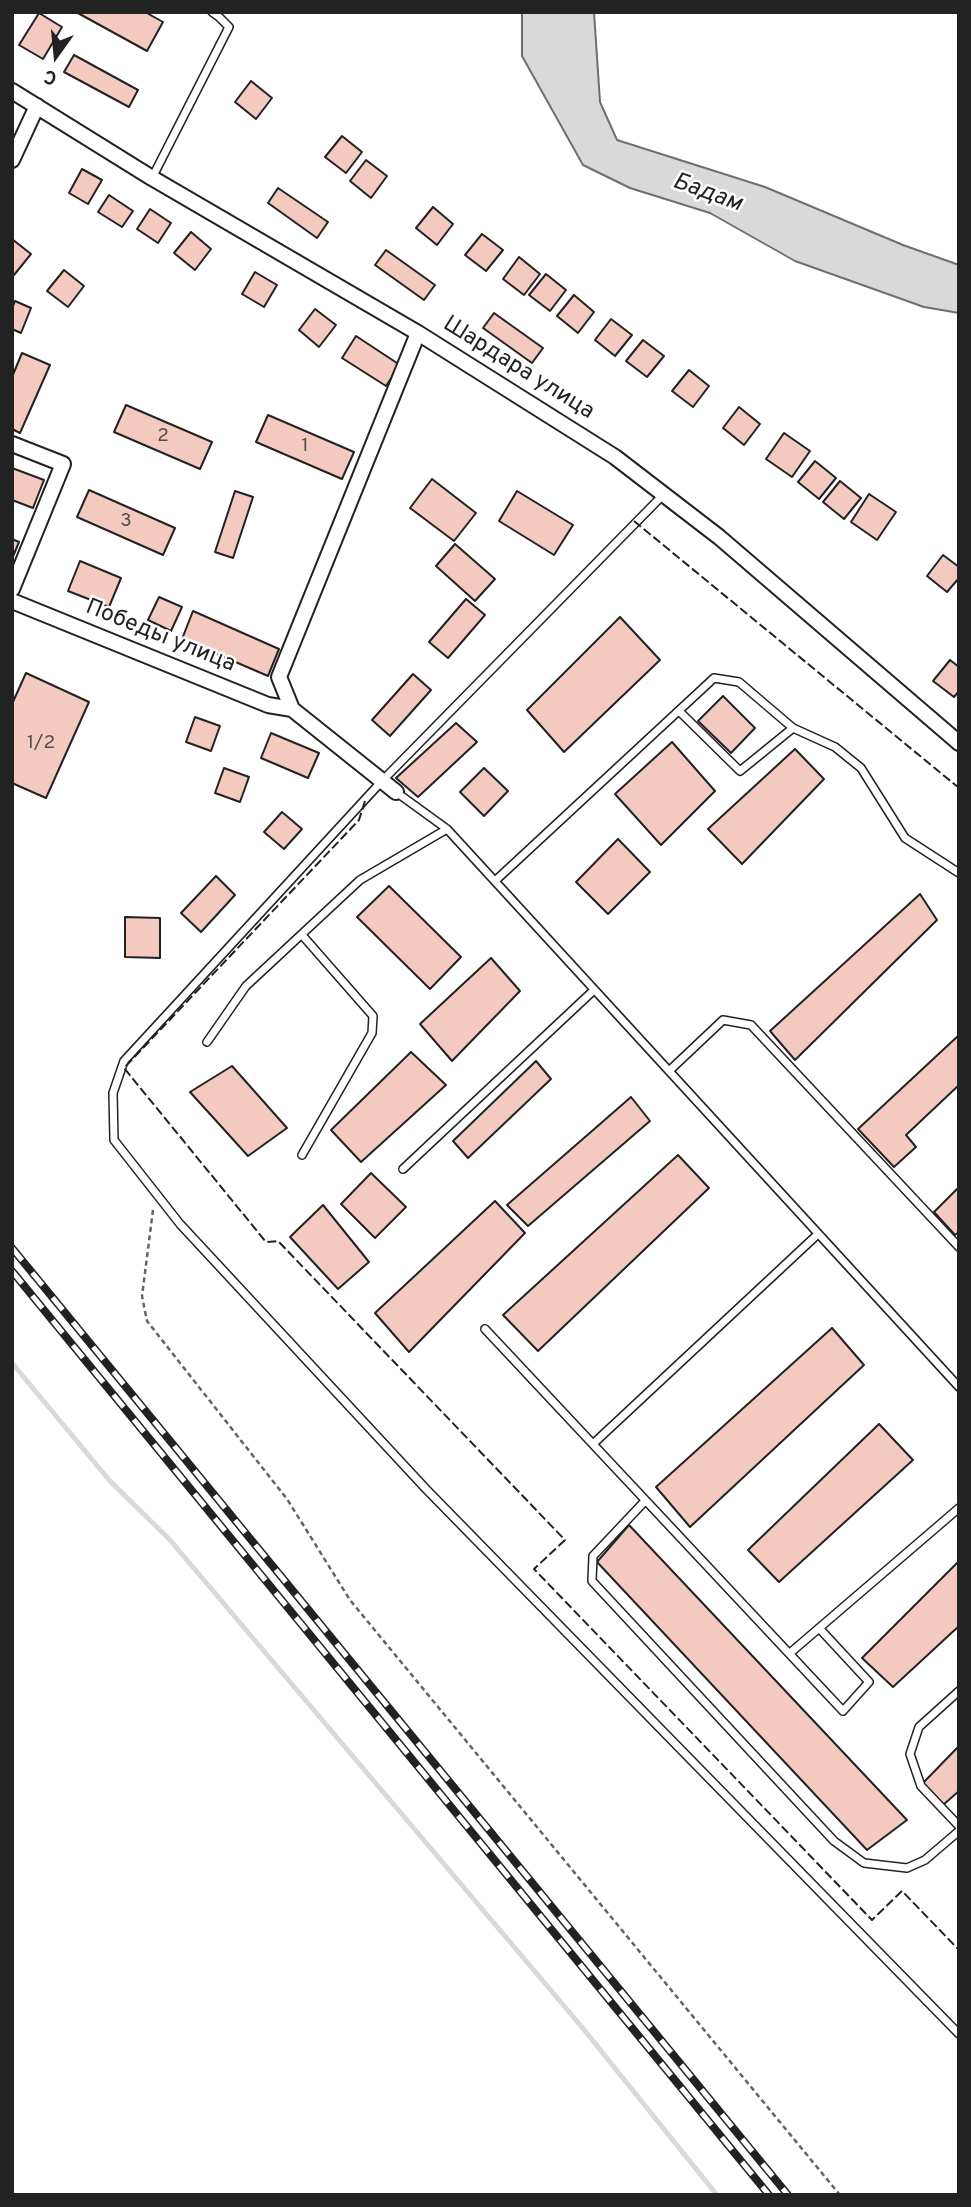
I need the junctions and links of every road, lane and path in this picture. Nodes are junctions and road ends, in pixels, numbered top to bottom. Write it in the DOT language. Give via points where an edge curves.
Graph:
graph roads {
  1 [pos="212,12"];
  2 [pos="12,91"];
  3 [pos="37,106"];
  4 [pos="12,160"];
  5 [pos="152,178"];
  6 [pos="418,333"];
  7 [pos="12,444"];
  8 [pos="663,494"];
  9 [pos="12,589"];
  10 [pos="12,601"];
  11 [pos="292,709"];
  12 [pos="679,711"];
  13 [pos="793,728"];
  14 [pos="959,743"];
  15 [pos="382,780"];
  16 [pos="396,792"];
  17 [pos="447,829"];
  18 [pos="959,873"];
  19 [pos="495,881"];
  20 [pos="302,935"];
  21 [pos="594,990"];
  22 [pos="207,1042"];
  23 [pos="669,1071"];
  24 [pos="302,1155"];
  25 [pos="402,1169"];
  26 [pos="155,1192"];
  27 [pos="818,1234"];
  28 [pos="959,1247"];
  29 [pos="485,1329"];
  30 [pos="959,1387"];
  31 [pos="594,1443"];
  32 [pos="645,1501"];
  33 [pos="959,1508"];
  34 [pos="819,1628"];
  35 [pos="790,1653"];
  36 [pos="959,1691"];
  37 [pos="959,1829"];
  38 [pos="959,2034"];
  39 [pos="840,2195"];
  1 -- 5 [label="lane" via="229,27"];
  2 -- 3 [label="street, Шардара улица"];
  3 -- 4 [label="street"];
  3 -- 5 [label="street, Шардара улица"];
  5 -- 6 [label="street, Шардара улица"];
  6 -- 8 [label="street, Шардара улица" via="615,457"];
  6 -- 11 [label="street" via="279,677"];
  7 -- 9 [label="street" via="63,464"];
  8 -- 14 [label="street, Шардара улица"];
  8 -- 15 [label="lane"];
  10 -- 11 [label="street, Победы улица" via="268,705"];
  11 -- 15 [label="street"];
  12 -- 13 [label="lane" via="714,678 738,682"];
  12 -- 13 [label="lane" via="740,771"];
  12 -- 19 [label="lane"];
  13 -- 18 [label="lane" via="835,747 861,768 905,838"];
  15 -- 16 [label="street"];
  15 -- 26 [label="lane" via="124,1060 113,1093 114,1140"];
  16 -- 17 [label="lane"];
  17 -- 19 [label="lane"];
  17 -- 20 [label="lane" via="360,880"];
  19 -- 21 [label="lane"];
  20 -- 22 [label="lane" via="246,986"];
  20 -- 24 [label="lane" via="373,1016 372,1033"];
  21 -- 23 [label="lane"];
  21 -- 25 [label="lane"];
  23 -- 27 [label="lane"];
  23 -- 28 [label="lane" via="723,1020 751,1025"];
  26 -- 38 [label="lane" via="426,1489"];
  26 -- 39 [label="path" via="142,1296 147,1321 287,1499 351,1600"];
  27 -- 30 [label="lane"];
  27 -- 31 [label="lane"];
  29 -- 31 [label="lane"];
  31 -- 32 [label="lane"];
  32 -- 35 [label="lane"];
  32 -- 37 [label="lane" via="593,1556 592,1581 834,1841 863,1863 907,1868 925,1860"];
  33 -- 34 [label="lane"];
  34 -- 35 [label="lane"];
  34 -- 35 [label="lane" via="869,1682 843,1711"];
  36 -- 37 [label="lane" via="919,1727 910,1754 921,1786"];
}
